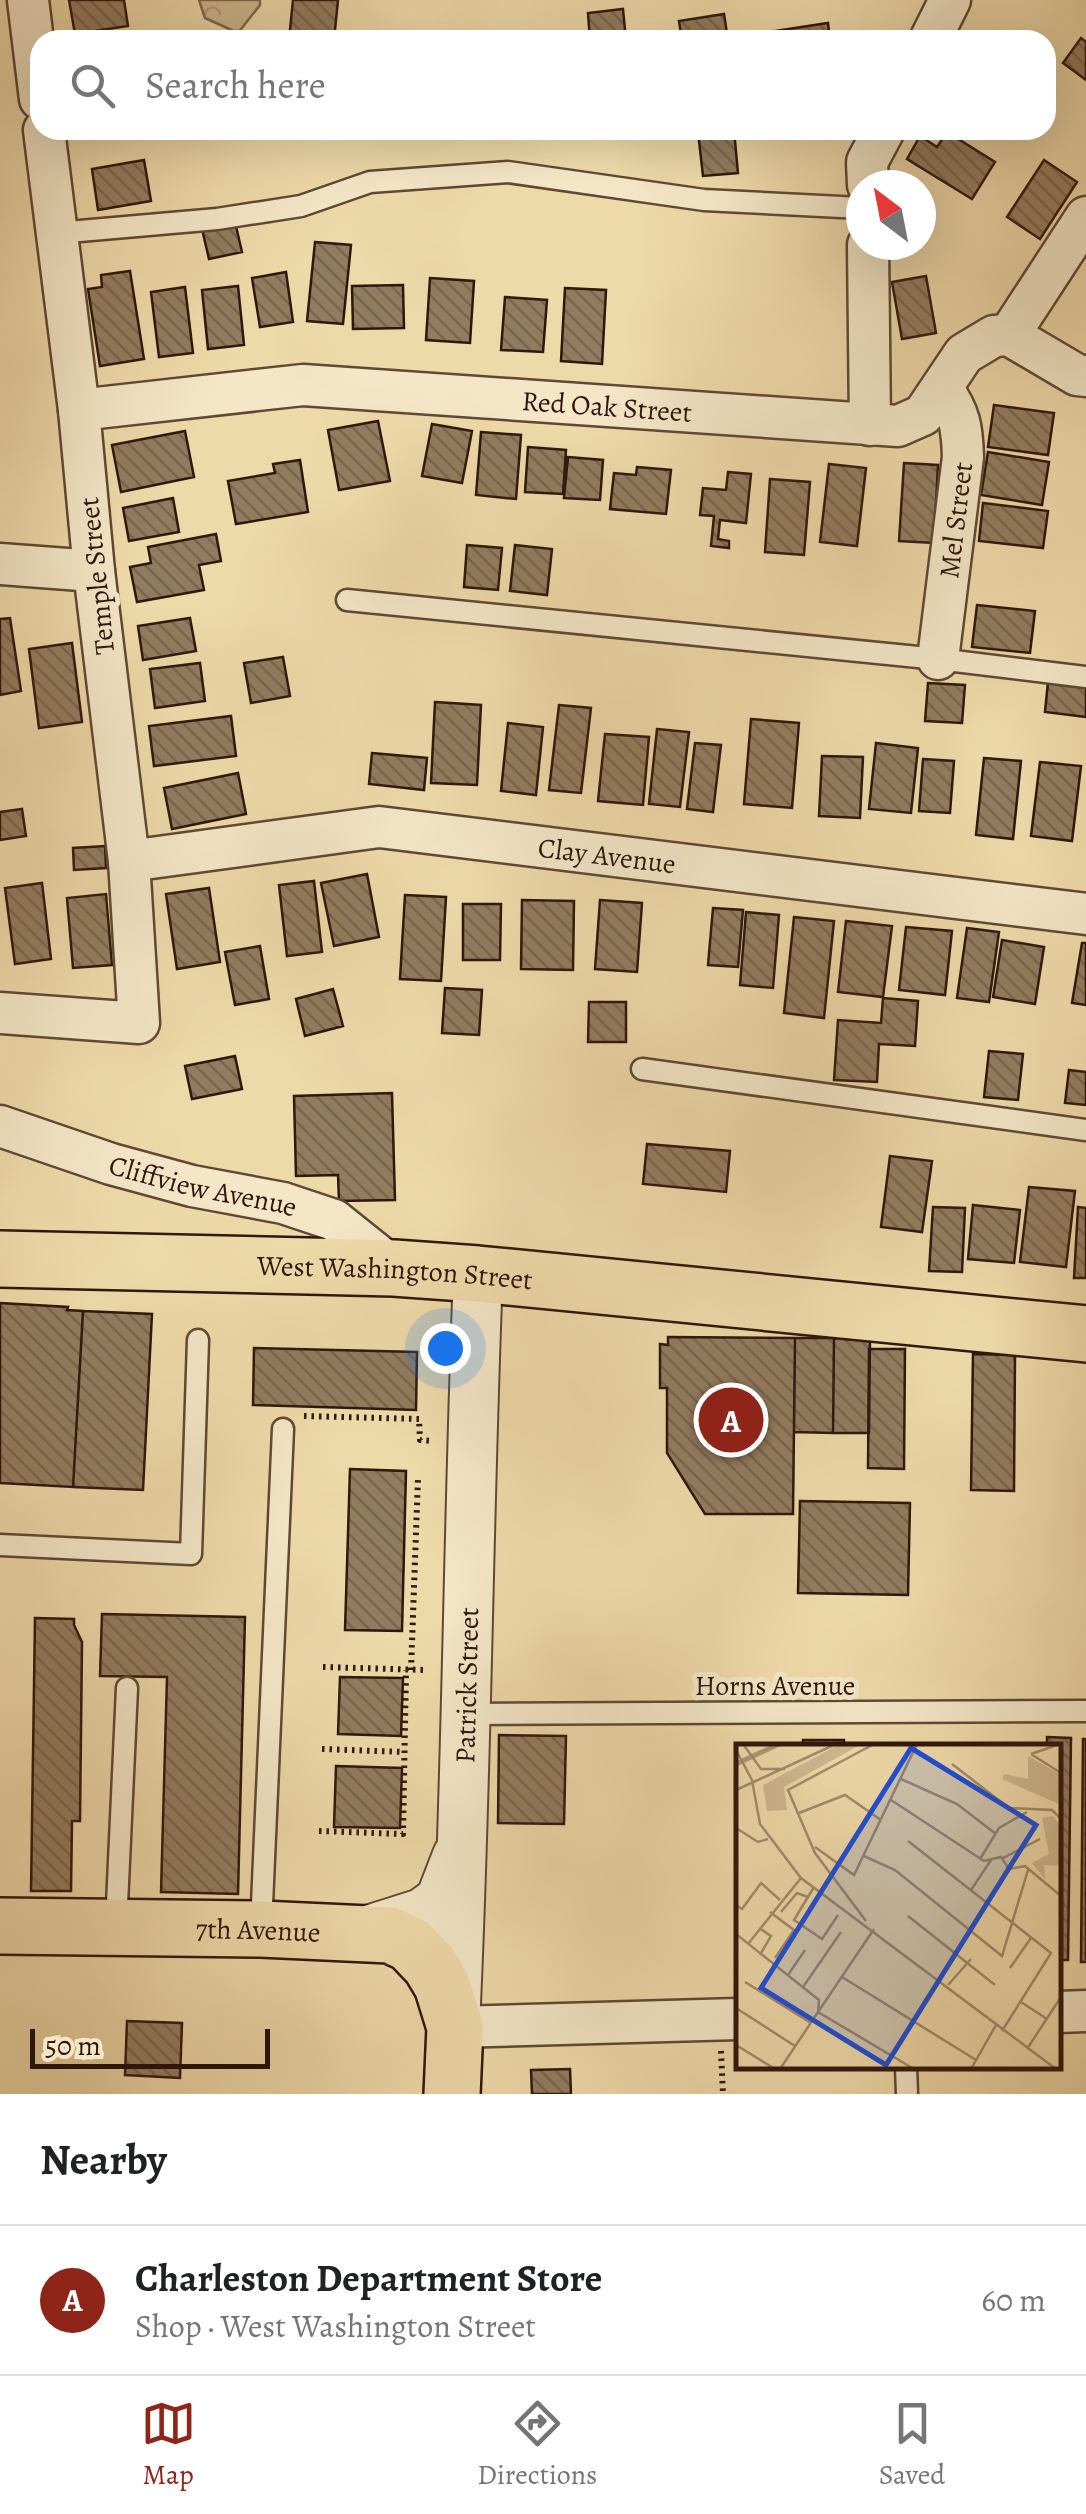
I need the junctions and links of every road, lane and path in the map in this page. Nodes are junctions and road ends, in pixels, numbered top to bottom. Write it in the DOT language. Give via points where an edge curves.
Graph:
graph roads {
  1 [pos="28,0"];
  2 [pos="950,0"];
  3 [pos="32,30"];
  4 [pos="935,30"];
  5 [pos="45,140"];
  6 [pos="879,140"];
  7 [pos="867,170"];
  8 [pos="846,207"];
  9 [pos="1086,217"];
  10 [pos="57,233"];
  11 [pos="868,260"];
  12 [pos="1009,336"];
  13 [pos="1086,376"];
  14 [pos="942,388"];
  15 [pos="79,410"];
  16 [pos="870,425"];
  17 [pos="0,564"];
  18 [pos="94,571"];
  19 [pos="346,600"];
  20 [pos="938,659"];
  21 [pos="1086,678"];
  22 [pos="128,861"];
  23 [pos="1086,914"];
  24 [pos="0,1013"];
  25 [pos="642,1069"];
  26 [pos="0,1126"];
  27 [pos="1086,1130"];
  28 [pos="0,1259"];
  29 [pos="394,1268"];
  30 [pos="478,1274"];
  31 [pos="1086,1334"];
  32 [pos="198,1340"];
  33 [pos="291,1423"];
  34 [pos="433,1441"];
  35 [pos="418,1478"];
  36 [pos="0,1545"];
  37 [pos="324,1667"];
  38 [pos="409,1670"];
  39 [pos="427,1670"];
  40 [pos="127,1688"];
  41 [pos="1086,1711"];
  42 [pos="464,1714"];
  43 [pos="322,1749"];
  44 [pos="404,1752"];
  45 [pos="319,1830"];
  46 [pos="464,1838"];
  47 [pos="0,1926"];
  48 [pos="116,1928"];
  49 [pos="261,1929"];
  50 [pos="362,1932"];
  51 [pos="1086,2011"];
  52 [pos="1061,2012"];
  53 [pos="736,2020"];
  54 [pos="455,2026"];
  55 [pos="906,2069"];
  56 [pos="452,2094"];
  57 [pos="907,2094"];
  1 -- 3 [label="street"];
  2 -- 4 [label="street"];
  5 -- 10 [label="street, Temple Street"];
  6 -- 7 [label="street"];
  8 -- 10 [label="lane" via="704,200 508,172 370,182 301,206"];
  9 -- 12 [label="street"];
  10 -- 15 [label="street, Temple Street"];
  11 -- 16 [label="street"];
  12 -- 13 [label="street"];
  12 -- 14 [label="street, Red Oak Street" via="994,336 964,354"];
  14 -- 16 [label="street, Red Oak Street" via="910,422"];
  14 -- 20 [label="street, Mel Street" via="962,427 963,457"];
  15 -- 16 [label="street, Red Oak Street" via="304,385"];
  15 -- 18 [label="street, Temple Street"];
  17 -- 18 [label="street"];
  18 -- 22 [label="street, Temple Street"];
  19 -- 20 [label="lane"];
  20 -- 21 [label="lane"];
  22 -- 23 [label="street, Clay Avenue" via="379,827"];
  22 -- 24 [label="street, Temple Street" via="139,1023"];
  25 -- 27 [label="lane"];
  26 -- 29 [label="street, Cliffview Avenue" via="111,1164 334,1220"];
  28 -- 29 [label="main road, West Washington Street"];
  29 -- 30 [label="main road, West Washington Street"];
  30 -- 31 [label="main road, West Washington Street"];
  30 -- 42 [label="street, Patrick Street"];
  32 -- 36 [label="lane" via="190,1554"];
  33 -- 34 [label="path" via="419,1419 420,1440"];
  33 -- 49 [label="lane"];
  35 -- 38 [label="path"];
  37 -- 38 [label="path"];
  38 -- 39 [label="path"];
  38 -- 44 [label="path"];
  40 -- 48 [label="lane"];
  41 -- 42 [label="lane, Horns Avenue"];
  42 -- 46 [label="street, Patrick Street"];
  43 -- 44 [label="path"];
  44 -- 45 [label="path" via="403,1834"];
  46 -- 50 [label="street, 7th Avenue" via="440,1900 422,1913"];
  46 -- 54 [label="street, Patrick Street"];
  47 -- 48 [label="main road, 7th Avenue"];
  48 -- 49 [label="main road, 7th Avenue"];
  49 -- 50 [label="main road, 7th Avenue"];
  50 -- 54 [label="main road" via="410,1944 442,1985"];
  51 -- 52 [label="street"];
  53 -- 54 [label="street"];
  54 -- 56 [label="main road, Patrick Street"];
  55 -- 57 [label="lane"];
}
